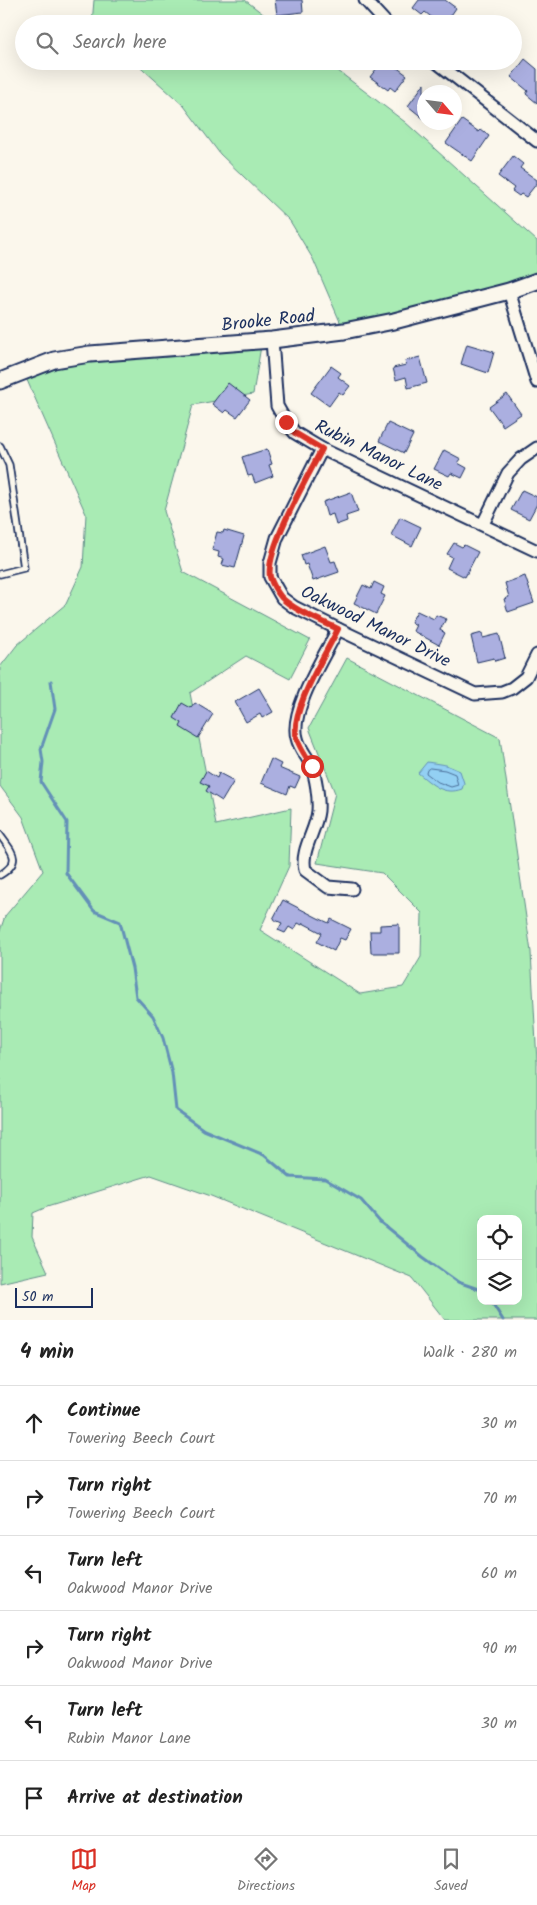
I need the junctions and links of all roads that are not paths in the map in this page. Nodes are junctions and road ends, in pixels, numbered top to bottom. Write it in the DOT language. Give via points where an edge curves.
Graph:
graph roads {
  1 [pos="365,0"];
  2 [pos="379,15"];
  3 [pos="446,70"];
  4 [pos="537,141"];
  5 [pos="537,281"];
  6 [pos="509,291"];
  7 [pos="272,340"];
  8 [pos="0,381"];
  9 [pos="537,382"];
  10 [pos="0,446"];
  11 [pos="537,448"];
  12 [pos="322,449"];
  13 [pos="483,524"];
  14 [pos="537,551"];
  15 [pos="0,573"];
  16 [pos="338,629"];
  17 [pos="537,654"];
  18 [pos="0,834"];
  19 [pos="0,875"];
  20 [pos="352,889"];
  1 -- 2 [label="street"];
  3 -- 4 [label="street"];
  5 -- 6 [label="street, Brooke Road"];
  6 -- 7 [label="street, Brooke Road" via="394,322"];
  6 -- 9 [label="street"];
  7 -- 8 [label="street, Brooke Road" via="90,354 54,360"];
  7 -- 12 [label="street, Rubin Manor Lane" via="277,406 295,433"];
  10 -- 15 [label="lane" via="9,465 24,568"];
  11 -- 13 [label="street" via="508,473"];
  12 -- 13 [label="street, Rubin Manor Lane"];
  12 -- 16 [label="street, Oakwood Manor Drive" via="277,538 270,577 282,598"];
  13 -- 14 [label="street, Rubin Manor Lane"];
  16 -- 17 [label="street, Oakwood Manor Drive" via="475,694 512,688 526,678"];
  16 -- 20 [label="street" via="295,722 297,739 312,766 318,811 305,851 305,870 328,887"];
  18 -- 19 [label="lane" via="14,861 10,869"];
}
